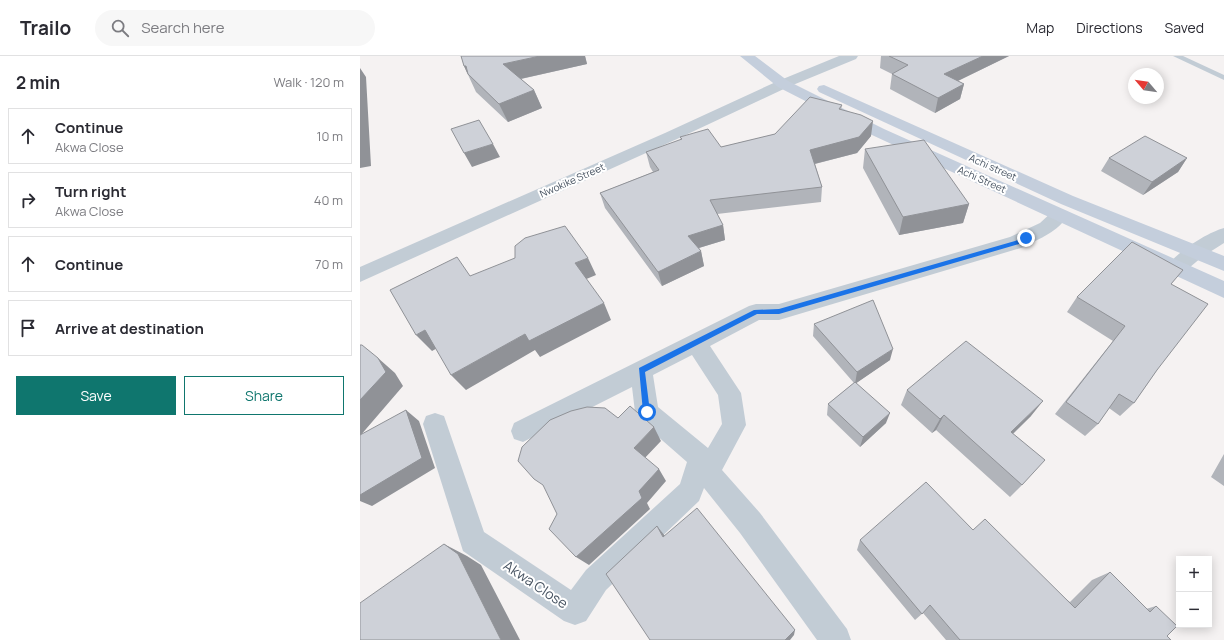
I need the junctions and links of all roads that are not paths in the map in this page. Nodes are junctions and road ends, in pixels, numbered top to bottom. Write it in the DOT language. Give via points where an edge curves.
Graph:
graph roads {
  1 [pos="747,56"];
  2 [pos="768,56"];
  3 [pos="851,56"];
  4 [pos="1177,56"];
  5 [pos="801,77"];
  6 [pos="1224,78"];
  7 [pos="783,84"];
  8 [pos="1059,215"];
  9 [pos="1224,234"];
  10 [pos="1195,252"];
  11 [pos="1224,264"];
  12 [pos="1176,268"];
  13 [pos="360,275"];
  14 [pos="1224,290"];
  15 [pos="696,342"];
  16 [pos="641,370"];
  17 [pos="435,424"];
  18 [pos="523,430"];
  19 [pos="704,465"];
  20 [pos="836,640"];
  1 -- 7 [label="street, Achi Street"];
  2 -- 5 [label="street, Achi street"];
  3 -- 5 [label="street, Nwokike Street"];
  4 -- 6 [label="lane"];
  5 -- 7 [label="street, Nwokike Street"];
  5 -- 10 [label="street, Achi street" via="1060,197"];
  7 -- 8 [label="street, Achi Street" via="878,132"];
  7 -- 13 [label="street, Nwokike Street"];
  8 -- 12 [label="street, Achi Street"];
  8 -- 15 [label="street" via="1047,227 1017,242 779,312 756,312"];
  9 -- 10 [label="street"];
  10 -- 11 [label="street, Achi street"];
  10 -- 12 [label="street"];
  12 -- 14 [label="street, Achi Street"];
  15 -- 16 [label="street"];
  15 -- 19 [label="street, Akwa Close" via="729,393 734,425"];
  16 -- 18 [label="street"];
  16 -- 19 [label="street" via="647,412"];
  17 -- 19 [label="street, Akwa Close" via="473,541 575,610 596,580 690,492"];
  19 -- 20 [label="street"];
}
